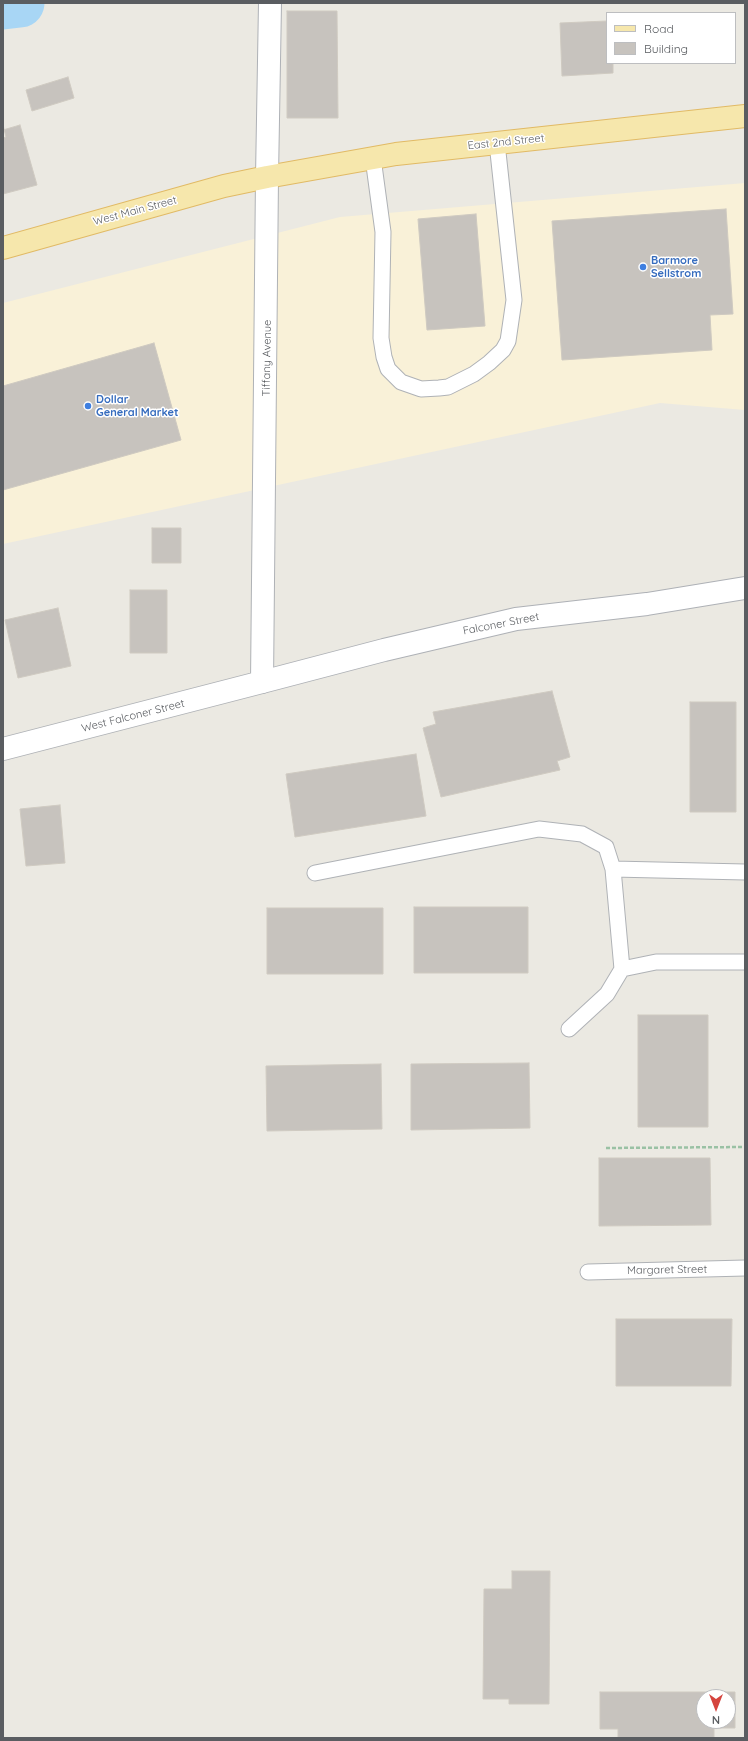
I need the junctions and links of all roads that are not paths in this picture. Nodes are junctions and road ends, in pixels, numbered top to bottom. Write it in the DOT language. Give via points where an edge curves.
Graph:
graph roads {
  1 [pos="270,3"];
  2 [pos="745,116"];
  3 [pos="497,143"];
  4 [pos="373,158"];
  5 [pos="268,176"];
  6 [pos="3,248"];
  7 [pos="745,588"];
  8 [pos="262,682"];
  9 [pos="3,749"];
  10 [pos="613,869"];
  11 [pos="745,872"];
  12 [pos="315,873"];
  13 [pos="745,962"];
  14 [pos="622,969"];
  15 [pos="569,1029"];
  16 [pos="745,1268"];
  17 [pos="588,1272"];
  1 -- 5 [label="street, Tiffany Avenue"];
  2 -- 3 [label="main road, East 2nd Street"];
  3 -- 4 [label="main road, East 2nd Street"];
  3 -- 4 [label="lane" via="514,300 508,341 503,350 489,363 448,387 420,389 401,382 388,369 384,357 381,338 383,232"];
  4 -- 5 [label="main road, East 2nd Street"];
  5 -- 6 [label="main road, West Main Street"];
  5 -- 8 [label="street, Tiffany Avenue"];
  7 -- 8 [label="street, Falconer Street" via="648,604 516,619"];
  8 -- 9 [label="street, West Falconer Street"];
  10 -- 11 [label="lane"];
  10 -- 12 [label="lane" via="606,847 594,840 582,834 539,829"];
  10 -- 14 [label="lane"];
  13 -- 14 [label="lane" via="656,962"];
  14 -- 15 [label="lane" via="607,994"];
  16 -- 17 [label="lane, Margaret Street"];
}
